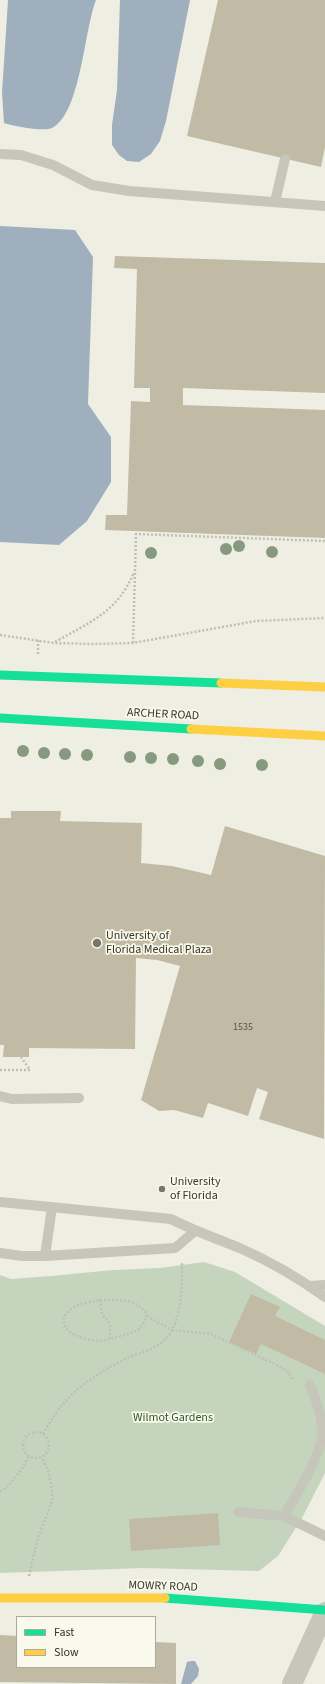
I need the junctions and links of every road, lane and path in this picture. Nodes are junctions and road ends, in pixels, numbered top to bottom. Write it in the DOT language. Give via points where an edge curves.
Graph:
graph roads {
  1 [pos="0,154"];
  2 [pos="285,159"];
  3 [pos="275,202"];
  4 [pos="325,206"];
  5 [pos="325,541"];
  6 [pos="135,570"];
  7 [pos="325,618"];
  8 [pos="0,634"];
  9 [pos="38,640"];
  10 [pos="54,643"];
  11 [pos="133,643"];
  12 [pos="38,656"];
  13 [pos="0,675"];
  14 [pos="325,687"];
  15 [pos="0,718"];
  16 [pos="325,736"];
  17 [pos="21,1057"];
  18 [pos="0,1070"];
  19 [pos="0,1096"];
  20 [pos="78,1098"];
  21 [pos="0,1202"];
  22 [pos="52,1207"];
  23 [pos="195,1231"];
  24 [pos="0,1253"];
  25 [pos="45,1256"];
  26 [pos="182,1257"];
  27 [pos="325,1285"];
  28 [pos="309,1286"];
  29 [pos="325,1297"];
  30 [pos="100,1300"];
  31 [pos="147,1316"];
  32 [pos="172,1330"];
  33 [pos="110,1338"];
  34 [pos="310,1385"];
  35 [pos="295,1387"];
  36 [pos="43,1434"];
  37 [pos="29,1456"];
  38 [pos="42,1457"];
  39 [pos="0,1492"];
  40 [pos="238,1512"];
  41 [pos="284,1516"];
  42 [pos="325,1536"];
  43 [pos="29,1582"];
  44 [pos="0,1598"];
  45 [pos="325,1611"];
  46 [pos="292,1684"];
  1 -- 3 [label="lane" via="21,155 53,165 92,185 129,191"];
  2 -- 3 [label="lane"];
  3 -- 4 [label="lane"];
  5 -- 6 [label="path" via="136,534"];
  6 -- 10 [label="path" via="124,594 113,606"];
  6 -- 11 [label="path"];
  7 -- 11 [label="path" via="256,621"];
  8 -- 9 [label="path"];
  9 -- 10 [label="path"];
  9 -- 12 [label="path"];
  10 -- 11 [label="path"];
  13 -- 14 [label="main road"];
  15 -- 16 [label="main road, ARCHER ROAD"];
  17 -- 18 [label="path" via="30,1070"];
  19 -- 20 [label="lane" via="12,1099"];
  21 -- 22 [label="lane"];
  22 -- 23 [label="lane" via="171,1219"];
  22 -- 25 [label="lane"];
  23 -- 25 [label="lane" via="175,1248"];
  23 -- 28 [label="lane" via="243,1250"];
  24 -- 25 [label="lane"];
  26 -- 32 [label="path" via="179,1304"];
  27 -- 28 [label="lane"];
  28 -- 29 [label="lane"];
  30 -- 31 [label="path" via="134,1303 143,1308"];
  30 -- 33 [label="path" via="102,1314 110,1324"];
  30 -- 33 [label="path" via="83,1303 70,1309 64,1320 65,1328 85,1339 100,1341"];
  31 -- 32 [label="path"];
  31 -- 33 [label="path" via="143,1326 136,1331"];
  32 -- 35 [label="path" via="204,1332 219,1337 288,1372"];
  32 -- 36 [label="path" via="164,1340 147,1352 130,1357 76,1389 62,1403"];
  34 -- 41 [label="lane" via="319,1409 323,1434 311,1468"];
  36 -- 37 [label="path" via="34,1433 26,1437 23,1445"];
  36 -- 38 [label="path" via="48,1441 48,1450"];
  37 -- 38 [label="path"];
  37 -- 39 [label="path" via="15,1479"];
  38 -- 43 [label="path" via="49,1473 53,1499 38,1537 30,1566"];
  40 -- 41 [label="lane"];
  41 -- 42 [label="lane"];
  44 -- 45 [label="main road, MOWRY ROAD" via="164,1598"];
  45 -- 46 [label="street"];
}
